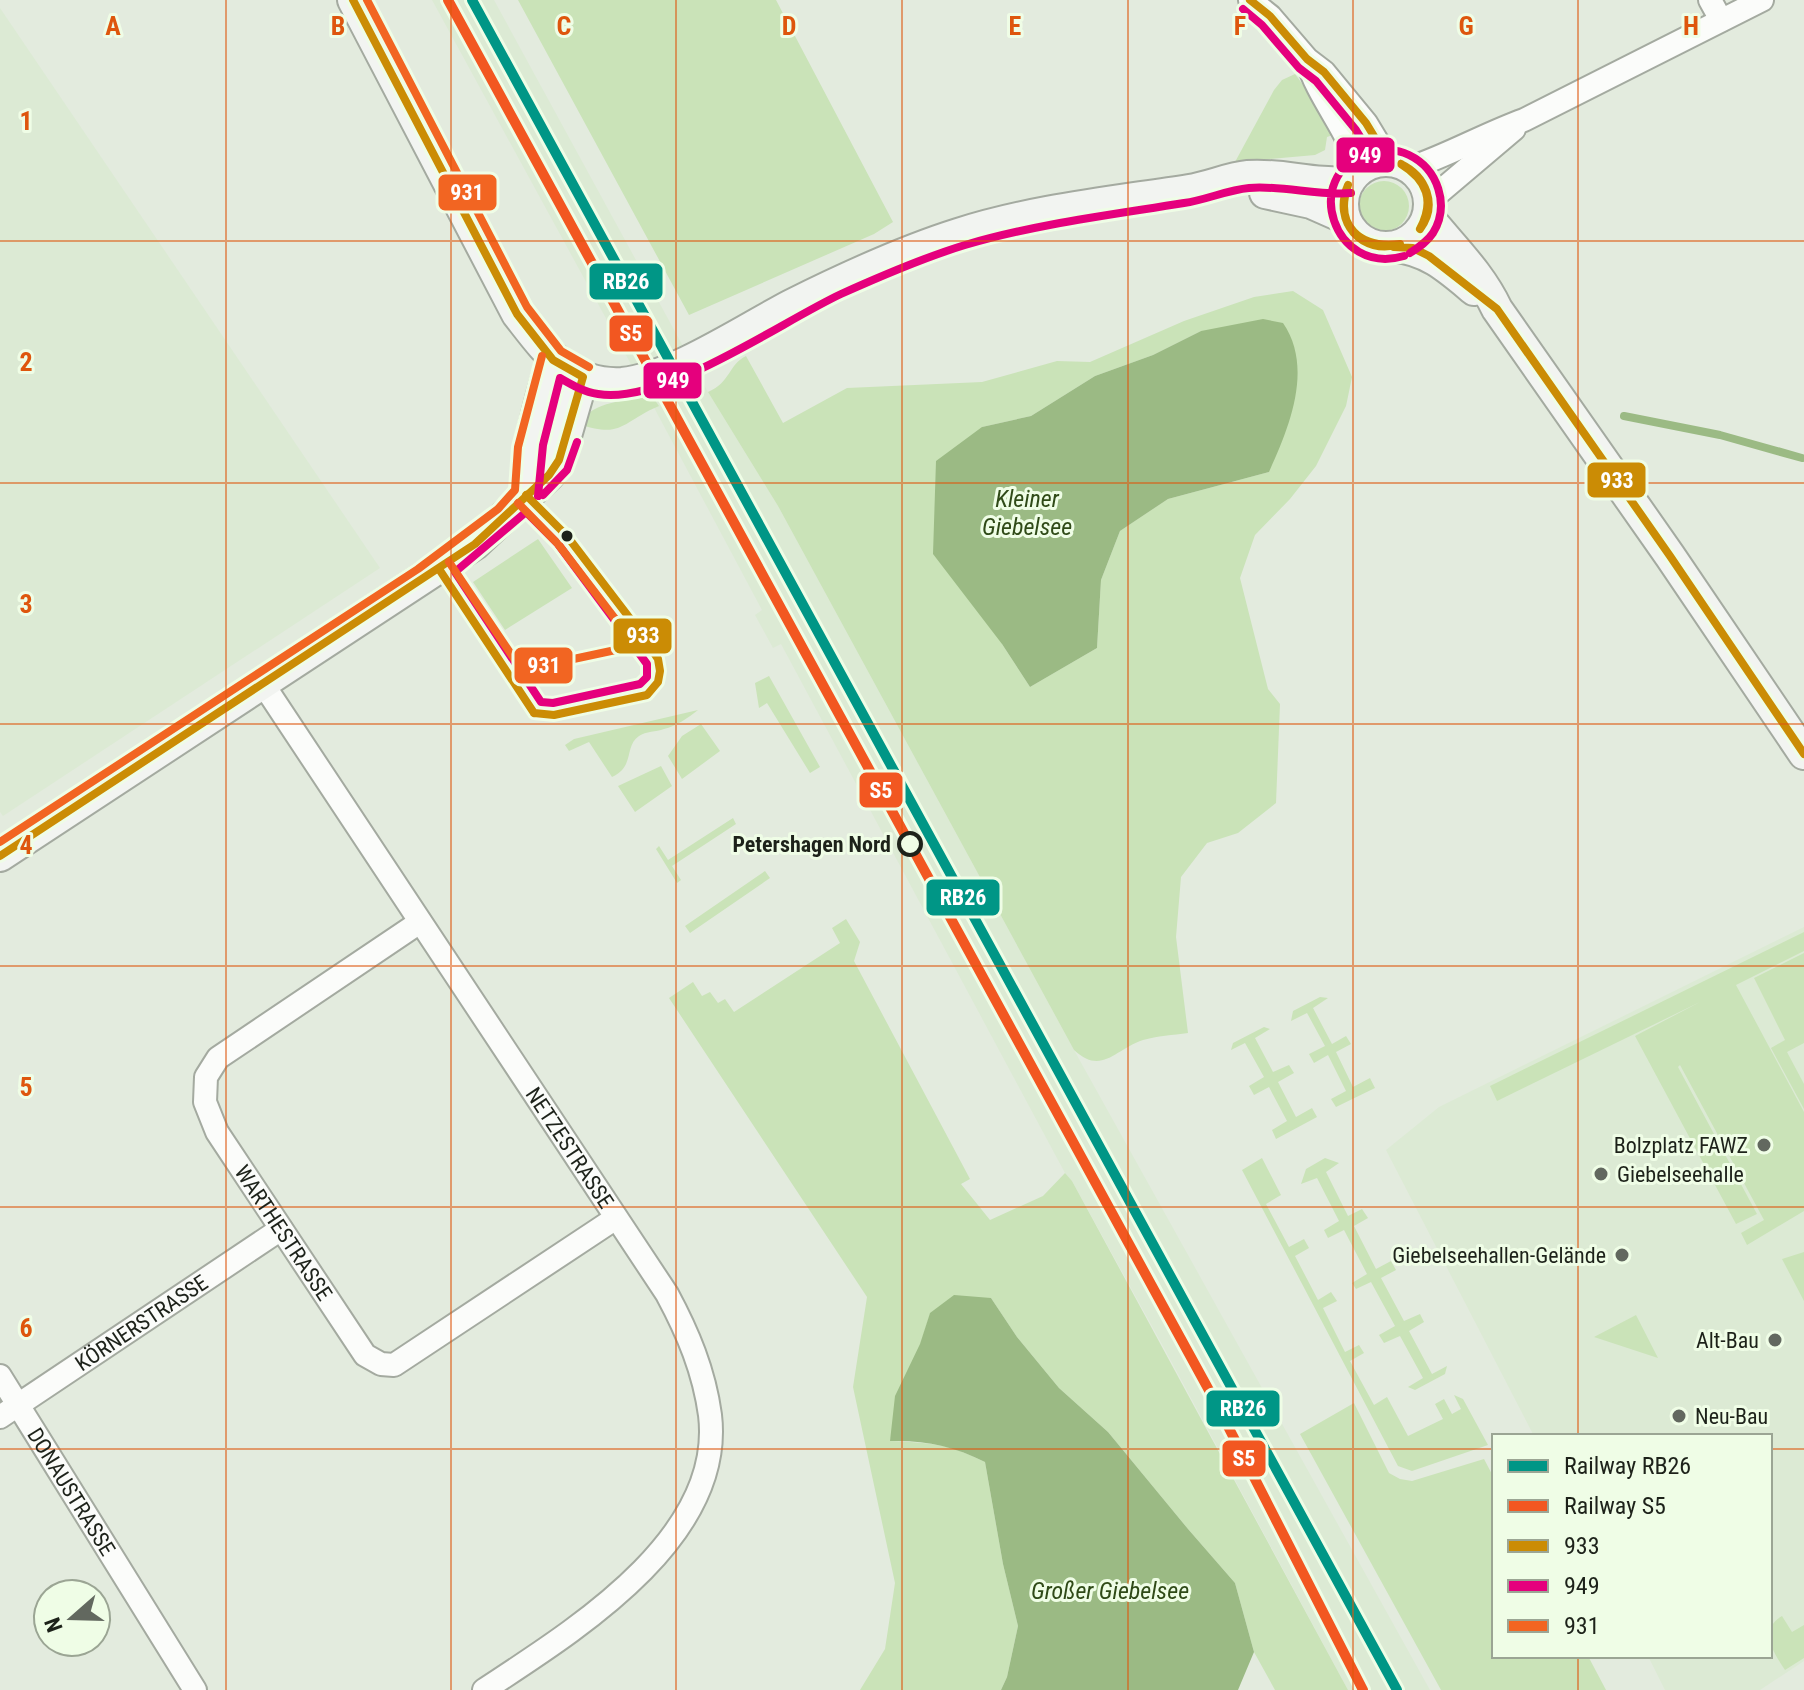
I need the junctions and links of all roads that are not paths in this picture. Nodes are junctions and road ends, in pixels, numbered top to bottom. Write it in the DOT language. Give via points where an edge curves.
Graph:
graph roads {
  1 [pos="353,0"];
  2 [pos="1250,0"];
  3 [pos="1762,0"];
  4 [pos="1716,10"];
  5 [pos="1307,59"];
  6 [pos="1524,120"];
  7 [pos="1399,165"];
  8 [pos="1355,175"];
  9 [pos="1199,189"];
  10 [pos="1428,209"];
  11 [pos="1345,218"];
  12 [pos="1394,247"];
  13 [pos="1497,309"];
  14 [pos="553,360"];
  15 [pos="583,377"];
  16 [pos="526,495"];
  17 [pos="263,684"];
  18 [pos="1804,754"];
  19 [pos="0,856"];
  20 [pos="420,922"];
  21 [pos="616,1218"];
  22 [pos="281,1229"];
  23 [pos="0,1376"];
  24 [pos="9,1410"];
  25 [pos="195,1690"];
  26 [pos="484,1690"];
  1 -- 14 [label="street" via="517,314"];
  2 -- 5 [label="street"];
  3 -- 4 [label="street"];
  4 -- 6 [label="street"];
  5 -- 7 [label="street" via="1345,96"];
  5 -- 8 [label="street" via="1313,81 1355,153"];
  6 -- 7 [label="street" via="1438,159"];
  6 -- 10 [label="street"];
  7 -- 8 [label="street" via="1371,164"];
  7 -- 10 [label="street" via="1423,182"];
  8 -- 9 [label="street" via="1317,183 1248,176"];
  8 -- 11 [label="street" via="1343,199"];
  9 -- 11 [label="street" via="1285,197"];
  9 -- 15 [label="street" via="1042,213 962,232 875,266 654,376 623,383"];
  10 -- 12 [label="street" via="1419,234"];
  10 -- 13 [label="street"];
  11 -- 12 [label="street" via="1364,242"];
  12 -- 13 [label="street" via="1429,256"];
  13 -- 18 [label="street"];
  14 -- 15 [label="street"];
  14 -- 16 [label="street" via="541,394"];
  15 -- 16 [label="street" via="559,460"];
  16 -- 17 [label="street" via="475,544"];
  17 -- 19 [label="street"];
  17 -- 20 [label="street, NETZESTRASSE"];
  20 -- 21 [label="street, NETZESTRASSE"];
  20 -- 22 [label="street, WARTHESTRASSE" via="218,1058 206,1077 205,1102 217,1132"];
  21 -- 22 [label="street, WARTHESTRASSE" via="394,1365 365,1355"];
  21 -- 26 [label="street, NETZESTRASSE" via="667,1294 700,1365 710,1417 706,1468 690,1510 652,1561 586,1622"];
  22 -- 24 [label="street, KÖRNERSTRASSE"];
  23 -- 24 [label="street, DONAUSTRASSE"];
  24 -- 25 [label="street, DONAUSTRASSE"];
}
